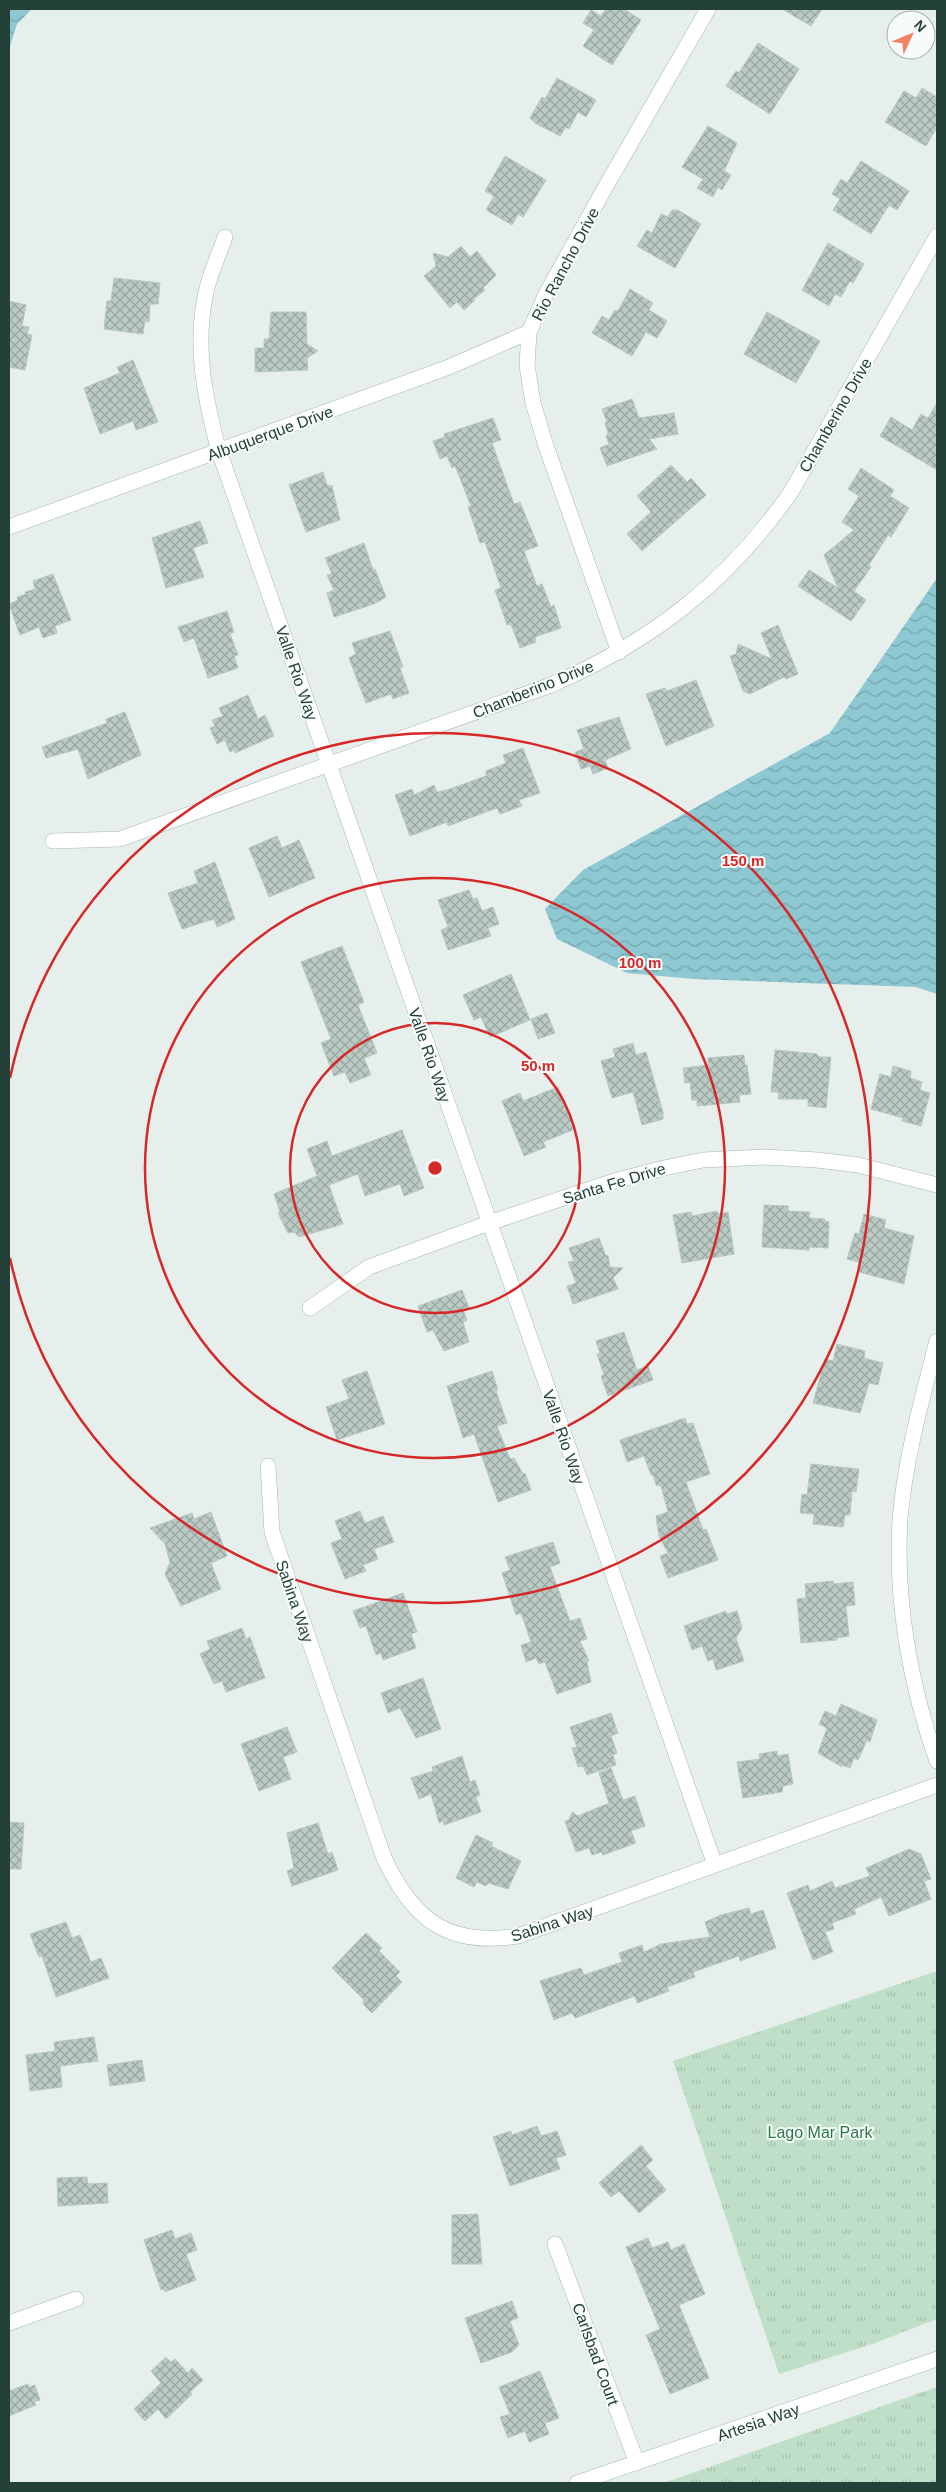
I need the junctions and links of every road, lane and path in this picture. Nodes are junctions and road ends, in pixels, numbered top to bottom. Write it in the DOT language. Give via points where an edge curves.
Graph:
graph roads {
  1 [pos="708,9"];
  2 [pos="937,236"];
  3 [pos="224,237"];
  4 [pos="529,332"];
  5 [pos="219,452"];
  6 [pos="9,528"];
  7 [pos="619,652"];
  8 [pos="329,764"];
  9 [pos="53,841"];
  10 [pos="937,1185"];
  11 [pos="489,1223"];
  12 [pos="310,1308"];
  13 [pos="937,1341"];
  14 [pos="268,1466"];
  15 [pos="937,1761"];
  16 [pos="937,1785"];
  17 [pos="715,1866"];
  18 [pos="555,2244"];
  19 [pos="76,2299"];
  20 [pos="9,2323"];
  21 [pos="937,2359"];
  22 [pos="636,2463"];
  23 [pos="577,2483"];
  1 -- 4 [label="street, Rio Rancho Drive" via="546,294"];
  2 -- 7 [label="street, Chamberino Drive" via="796,484 770,522 728,571 652,632"];
  3 -- 5 [label="street, Valle Rio Way" via="207,291 201,355 204,389"];
  4 -- 5 [label="street, Albuquerque Drive" via="449,367"];
  4 -- 7 [label="street, Rio Rancho Drive" via="527,365 533,403"];
  5 -- 6 [label="street, Albuquerque Drive"];
  5 -- 8 [label="street, Valle Rio Way"];
  7 -- 8 [label="street, Chamberino Drive" via="551,685"];
  8 -- 9 [label="street, Chamberino Drive" via="120,839"];
  8 -- 11 [label="street, Valle Rio Way"];
  10 -- 11 [label="street, Santa Fe Drive" via="858,1165 817,1160 765,1157 704,1160 614,1181"];
  11 -- 12 [label="street, Santa Fe Drive" via="369,1267"];
  11 -- 17 [label="street, Valle Rio Way"];
  13 -- 15 [label="street" via="906,1471 900,1519 899,1568 905,1632 914,1680"];
  14 -- 17 [label="street, Sabina Way" via="272,1532 384,1858 410,1904 430,1921 453,1933 474,1939 496,1940 518,1936"];
  16 -- 17 [label="street, Sabina Way"];
  18 -- 22 [label="street, Carlsbad Court"];
  19 -- 20 [label="street"];
  21 -- 22 [label="street, Artesia Way"];
  22 -- 23 [label="street, Artesia Way"];
}
